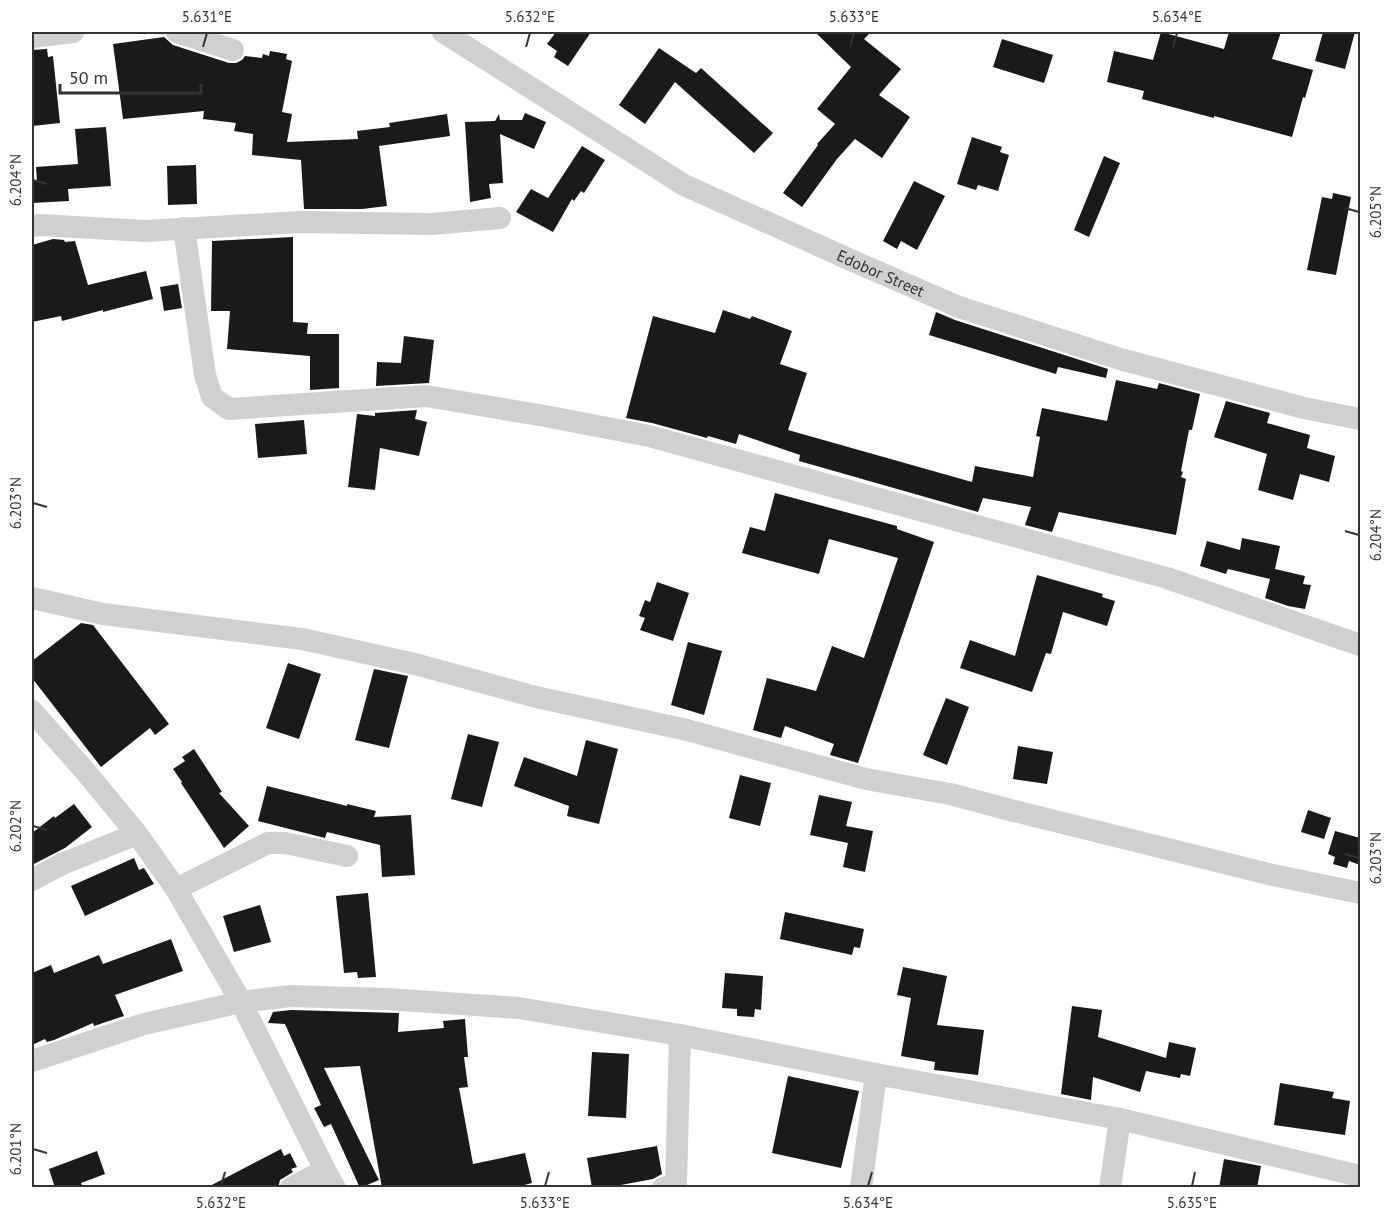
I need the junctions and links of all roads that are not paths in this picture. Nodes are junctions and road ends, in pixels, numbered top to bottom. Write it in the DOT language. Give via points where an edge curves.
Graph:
graph roads {
  1 [pos="73,32"];
  2 [pos="177,32"];
  3 [pos="443,32"];
  4 [pos="32,37"];
  5 [pos="233,50"];
  6 [pos="500,218"];
  7 [pos="32,226"];
  8 [pos="184,228"];
  9 [pos="1360,419"];
  10 [pos="32,598"];
  11 [pos="1360,645"];
  12 [pos="32,711"];
  13 [pos="137,834"];
  14 [pos="347,856"];
  15 [pos="32,880"];
  16 [pos="176,889"];
  17 [pos="1360,893"];
  18 [pos="241,1002"];
  19 [pos="680,1035"];
  20 [pos="32,1061"];
  21 [pos="876,1074"];
  22 [pos="1120,1119"];
  23 [pos="1360,1176"];
  24 [pos="330,1179"];
  25 [pos="672,1186"];
  26 [pos="291,1188"];
  27 [pos="861,1188"];
  28 [pos="1110,1188"];
  1 -- 4 [label="street"];
  2 -- 5 [label="street"];
  3 -- 9 [label="street, Edobor Street" via="684,185 959,307 1120,359"];
  6 -- 8 [label="street" via="432,224 300,222"];
  7 -- 8 [label="street" via="145,231"];
  8 -- 11 [label="street" via="205,375 212,397 229,409 426,396 650,436 1167,578"];
  10 -- 17 [label="street" via="104,614 302,639 687,730 866,779 950,794"];
  12 -- 13 [label="street"];
  13 -- 15 [label="street"];
  13 -- 16 [label="street"];
  14 -- 16 [label="street" via="268,843"];
  16 -- 18 [label="street"];
  18 -- 19 [label="street" via="291,996 519,1008"];
  18 -- 20 [label="street" via="144,1024"];
  18 -- 24 [label="street"];
  19 -- 21 [label="street"];
  19 -- 25 [label="street"];
  21 -- 22 [label="street"];
  21 -- 27 [label="street"];
  22 -- 23 [label="street"];
  22 -- 28 [label="street"];
  24 -- 26 [label="street"];
}
